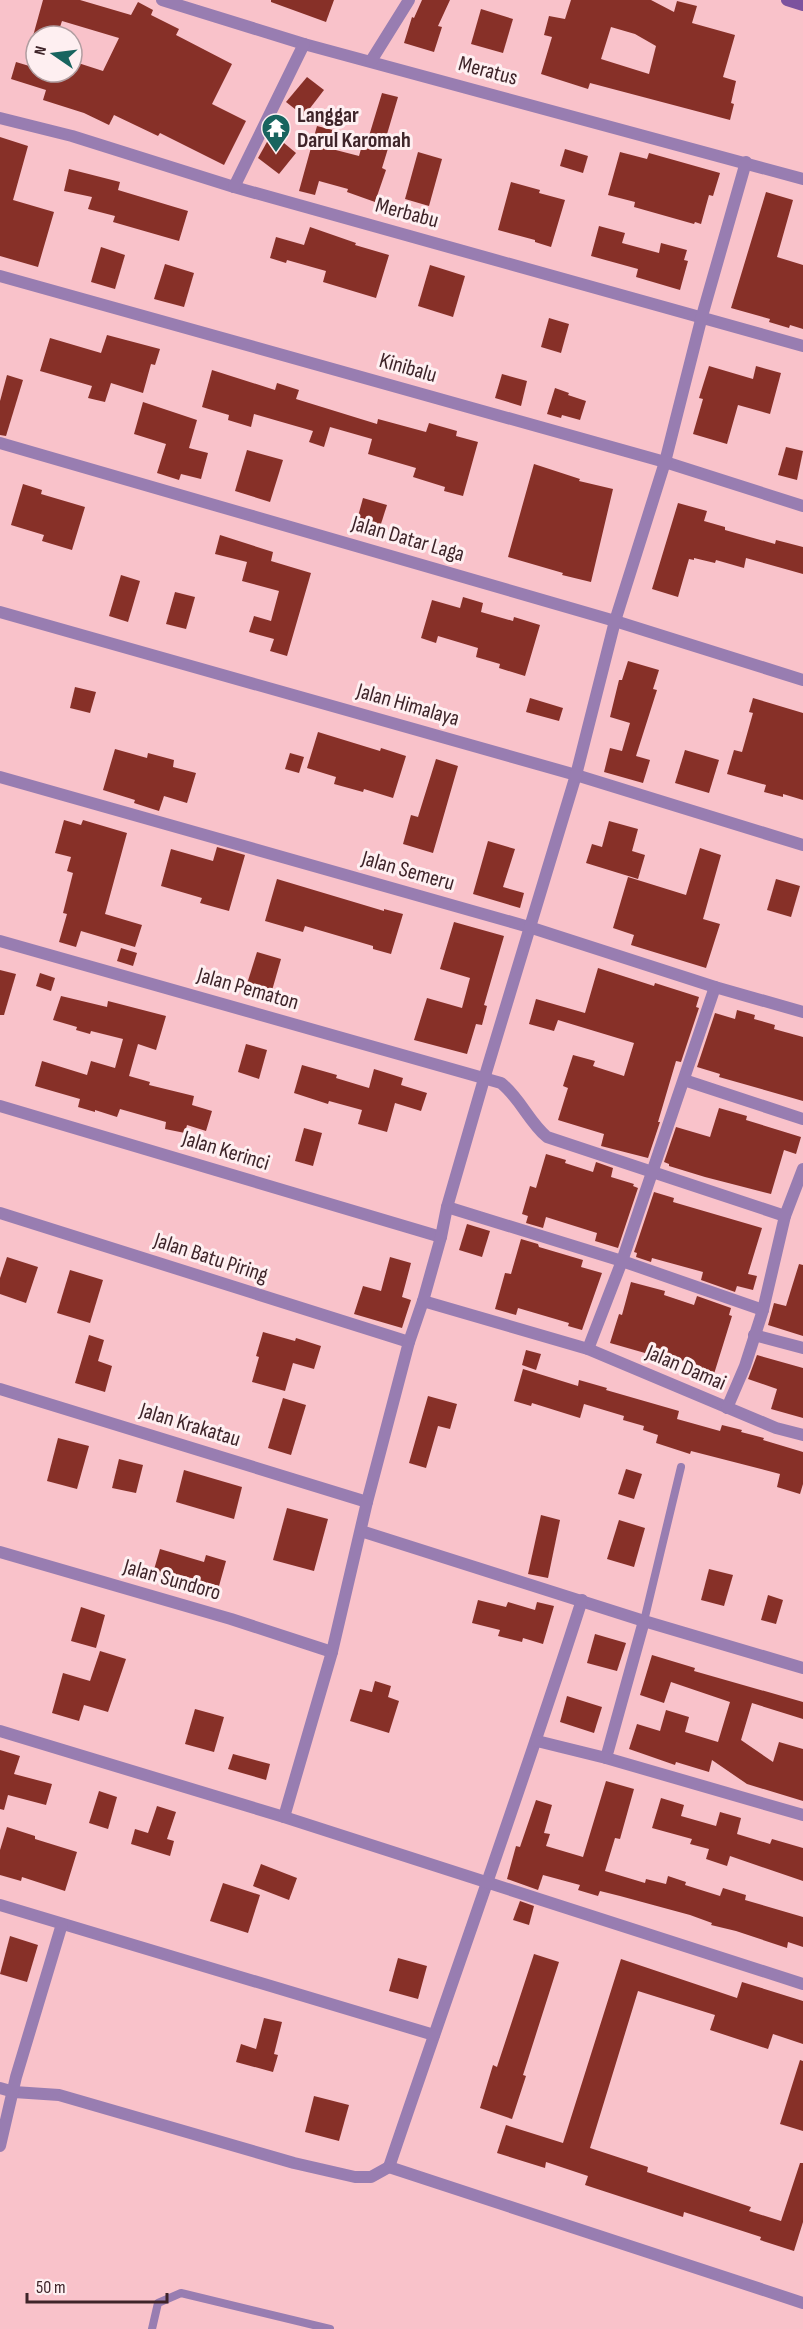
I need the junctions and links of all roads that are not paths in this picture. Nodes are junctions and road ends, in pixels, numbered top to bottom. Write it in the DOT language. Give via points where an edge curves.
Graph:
graph roads {
  1 [pos="162,0"];
  2 [pos="409,0"];
  3 [pos="787,0"];
  4 [pos="803,5"];
  5 [pos="304,44"];
  6 [pos="371,61"];
  7 [pos="0,117"];
  8 [pos="746,162"];
  9 [pos="803,179"];
  10 [pos="234,187"];
  11 [pos="0,276"];
  12 [pos="702,316"];
  13 [pos="803,346"];
  14 [pos="0,443"];
  15 [pos="665,462"];
  16 [pos="803,506"];
  17 [pos="0,612"];
  18 [pos="615,621"];
  19 [pos="803,680"];
  20 [pos="576,775"];
  21 [pos="0,777"];
  22 [pos="803,845"];
  23 [pos="530,927"];
  24 [pos="0,941"];
  25 [pos="715,987"];
  26 [pos="803,1012"];
  27 [pos="484,1079"];
  28 [pos="684,1080"];
  29 [pos="0,1106"];
  30 [pos="803,1119"];
  31 [pos="803,1168"];
  32 [pos="652,1171"];
  33 [pos="799,1193"];
  34 [pos="447,1207"];
  35 [pos="0,1213"];
  36 [pos="784,1216"];
  37 [pos="441,1237"];
  38 [pos="622,1261"];
  39 [pos="423,1301"];
  40 [pos="763,1310"];
  41 [pos="754,1335"];
  42 [pos="409,1342"];
  43 [pos="803,1348"];
  44 [pos="588,1349"];
  45 [pos="0,1389"];
  46 [pos="727,1408"];
  47 [pos="803,1434"];
  48 [pos="681,1467"];
  49 [pos="367,1502"];
  50 [pos="361,1531"];
  51 [pos="0,1552"];
  52 [pos="582,1600"];
  53 [pos="644,1621"];
  54 [pos="332,1652"];
  55 [pos="803,1668"];
  56 [pos="0,1731"];
  57 [pos="537,1741"];
  58 [pos="606,1758"];
  59 [pos="803,1815"];
  60 [pos="285,1817"];
  61 [pos="486,1883"];
  62 [pos="0,1905"];
  63 [pos="62,1924"];
  64 [pos="803,1984"];
  65 [pos="434,2035"];
  66 [pos="0,2088"];
  67 [pos="14,2092"];
  68 [pos="0,2146"];
  69 [pos="389,2167"];
  70 [pos="803,2303"];
  71 [pos="152,2329"];
  72 [pos="330,2329"];
  1 -- 5 [label="street, Meratus"];
  2 -- 6 [label="street"];
  3 -- 4 [label="street"];
  5 -- 6 [label="street, Meratus"];
  5 -- 10 [label="street"];
  6 -- 8 [label="street, Meratus"];
  7 -- 10 [label="street, Merbabu"];
  8 -- 9 [label="street, Meratus"];
  8 -- 12 [label="street"];
  10 -- 12 [label="street, Merbabu"];
  11 -- 15 [label="street, Kinibalu"];
  12 -- 13 [label="street, Merbabu"];
  12 -- 15 [label="street"];
  14 -- 18 [label="street, Jalan Datar Laga"];
  15 -- 16 [label="street, Kinibalu"];
  15 -- 18 [label="street"];
  17 -- 20 [label="street, Jalan Himalaya"];
  18 -- 19 [label="street, Jalan Datar Laga"];
  18 -- 20 [label="street"];
  20 -- 22 [label="street, Jalan Himalaya"];
  20 -- 23 [label="street"];
  21 -- 23 [label="street, Jalan Semeru"];
  23 -- 25 [label="street, Jalan Semeru"];
  23 -- 27 [label="street"];
  24 -- 27 [label="street, Jalan Pematon"];
  25 -- 26 [label="street, Jalan Semeru"];
  25 -- 28 [label="street"];
  27 -- 32 [label="street, Jalan Pematon" via="501,1083 509,1090 547,1137"];
  27 -- 34 [label="street"];
  28 -- 30 [label="street"];
  28 -- 32 [label="street"];
  29 -- 37 [label="street, Jalan Kerinci"];
  31 -- 33 [label="street, Jalan Damai"];
  32 -- 36 [label="street, Jalan Pematon"];
  32 -- 38 [label="street"];
  33 -- 36 [label="street, Jalan Damai"];
  34 -- 37 [label="street"];
  34 -- 38 [label="street"];
  35 -- 42 [label="street, Jalan Batu Piring"];
  36 -- 40 [label="street, Jalan Damai"];
  37 -- 39 [label="street"];
  38 -- 40 [label="street"];
  38 -- 44 [label="street"];
  39 -- 42 [label="street"];
  39 -- 44 [label="street, Jalan Damai"];
  40 -- 41 [label="street, Jalan Damai"];
  41 -- 43 [label="street"];
  41 -- 46 [label="street, Jalan Damai"];
  42 -- 49 [label="street"];
  44 -- 46 [label="street, Jalan Damai"];
  45 -- 49 [label="street, Jalan Krakatau"];
  46 -- 47 [label="street" via="776,1428"];
  48 -- 53 [label="lane"];
  49 -- 50 [label="street"];
  50 -- 52 [label="street"];
  50 -- 54 [label="street"];
  51 -- 54 [label="street, Jalan Sundoro"];
  52 -- 53 [label="street"];
  52 -- 57 [label="street"];
  53 -- 55 [label="street"];
  53 -- 58 [label="street"];
  54 -- 60 [label="street"];
  56 -- 60 [label="street"];
  57 -- 58 [label="street"];
  57 -- 61 [label="street"];
  58 -- 59 [label="street"];
  60 -- 61 [label="street"];
  61 -- 64 [label="street"];
  61 -- 65 [label="street"];
  62 -- 63 [label="street"];
  63 -- 65 [label="street"];
  63 -- 67 [label="street"];
  65 -- 69 [label="street"];
  66 -- 67 [label="street"];
  67 -- 68 [label="street"];
  67 -- 69 [label="street" via="58,2095 355,2177 371,2177"];
  69 -- 70 [label="street"];
  71 -- 72 [label="lane" via="158,2303 181,2293"];
}
